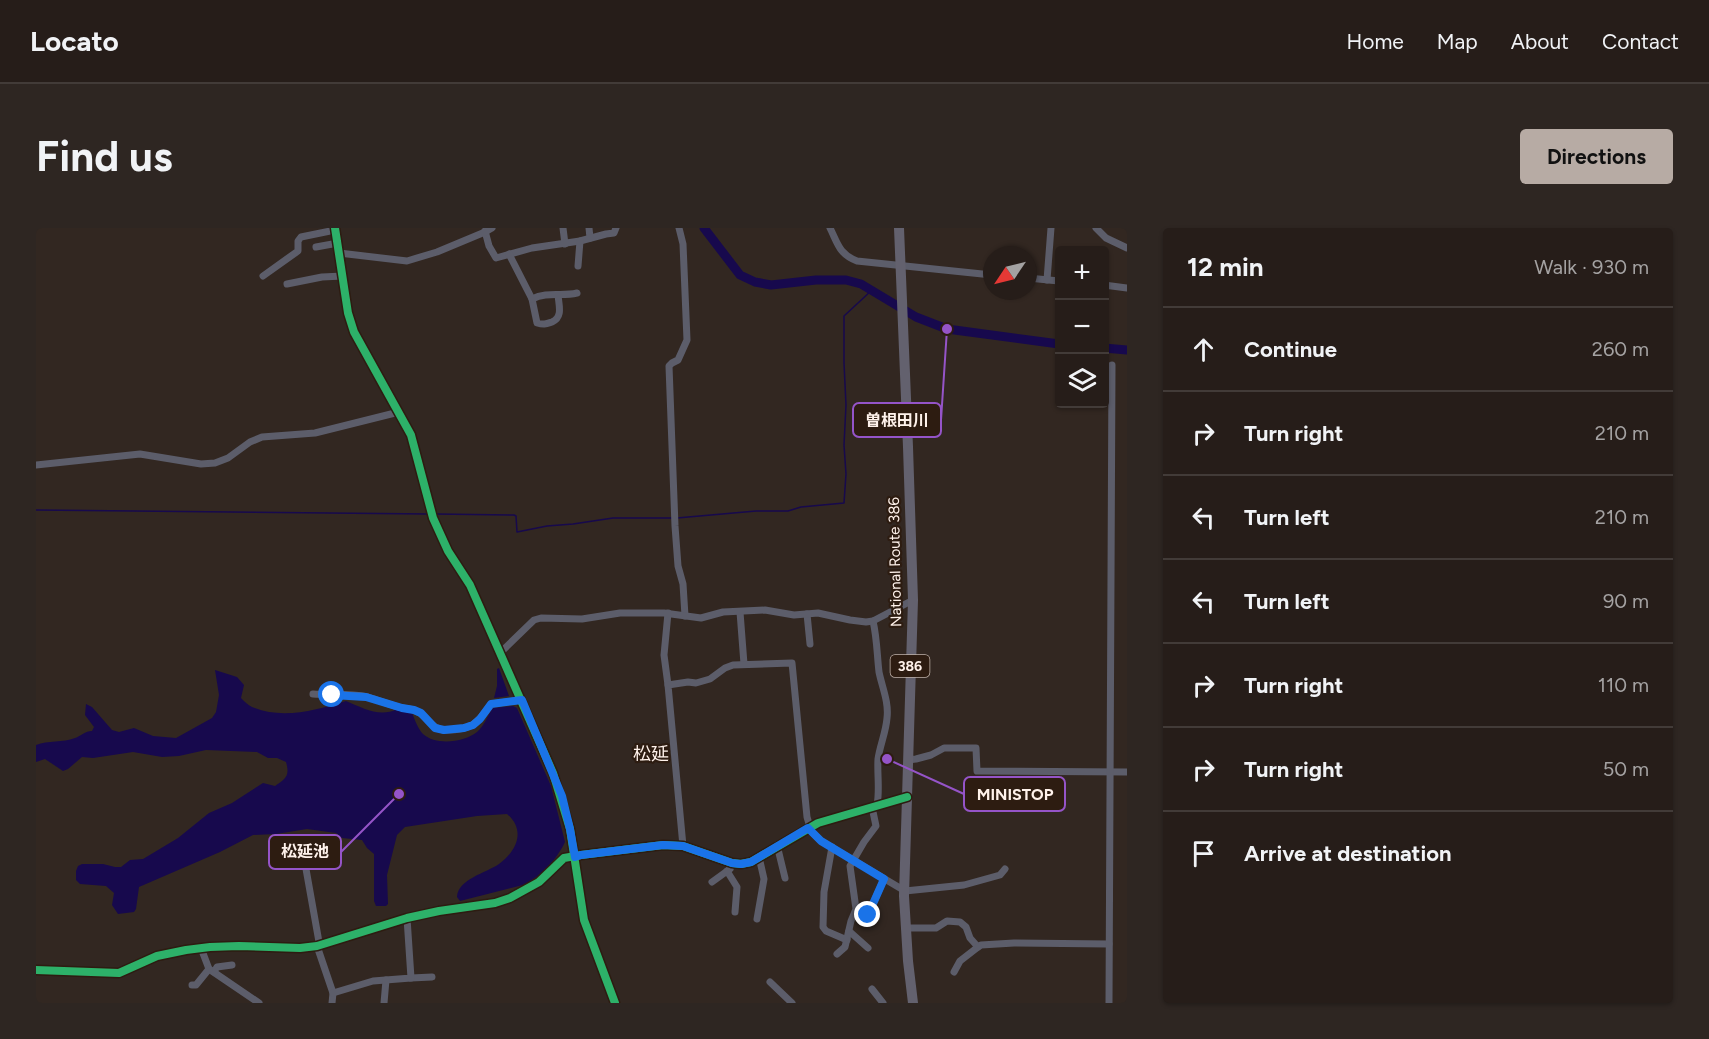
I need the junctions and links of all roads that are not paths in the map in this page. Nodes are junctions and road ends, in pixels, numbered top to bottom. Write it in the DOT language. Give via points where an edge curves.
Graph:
graph roads {
  1 [pos="563,228"];
  2 [pos="589,228"];
  3 [pos="616,228"];
  4 [pos="679,228"];
  5 [pos="830,228"];
  6 [pos="899,228"];
  7 [pos="1051,228"];
  8 [pos="1096,228"];
  9 [pos="335,229"];
  10 [pos="487,230"];
  11 [pos="591,238"];
  12 [pos="580,241"];
  13 [pos="338,243"];
  14 [pos="565,244"];
  15 [pos="316,247"];
  16 [pos="1127,248"];
  17 [pos="339,253"];
  18 [pos="509,254"];
  19 [pos="901,265"];
  20 [pos="578,266"];
  21 [pos="983,273"];
  22 [pos="263,276"];
  23 [pos="343,276"];
  24 [pos="1037,279"];
  25 [pos="1047,280"];
  26 [pos="1055,281"];
  27 [pos="287,284"];
  28 [pos="1109,286"];
  29 [pos="1127,288"];
  30 [pos="577,293"];
  31 [pos="558,295"];
  32 [pos="532,299"];
  33 [pos="1112,365"];
  34 [pos="399,412"];
  35 [pos="36,465"];
  36 [pos="913,600"];
  37 [pos="740,612"];
  38 [pos="668,613"];
  39 [pos="807,614"];
  40 [pos="685,616"];
  41 [pos="873,621"];
  42 [pos="810,644"];
  43 [pos="501,652"];
  44 [pos="744,664"];
  45 [pos="668,685"];
  46 [pos="313,694"];
  47 [pos="522,700"];
  48 [pos="908,759"];
  49 [pos="1110,772"];
  50 [pos="1127,772"];
  51 [pos="907,797"];
  52 [pos="875,806"];
  53 [pos="809,827"];
  54 [pos="777,845"];
  55 [pos="683,846"];
  56 [pos="832,847"];
  57 [pos="575,857"];
  58 [pos="759,857"];
  59 [pos="853,860"];
  60 [pos="736,863"];
  61 [pos="306,869"];
  62 [pos="1005,869"];
  63 [pos="728,871"];
  64 [pos="785,878"];
  65 [pos="884,879"];
  66 [pos="712,882"];
  67 [pos="905,891"];
  68 [pos="735,912"];
  69 [pos="868,915"];
  70 [pos="407,918"];
  71 [pos="757,919"];
  72 [pos="905,928"];
  73 [pos="849,931"];
  74 [pos="847,940"];
  75 [pos="1109,944"];
  76 [pos="317,946"];
  77 [pos="978,947"];
  78 [pos="201,948"];
  79 [pos="868,948"];
  80 [pos="837,954"];
  81 [pos="232,965"];
  82 [pos="36,970"];
  83 [pos="211,970"];
  84 [pos="954,972"];
  85 [pos="432,977"];
  86 [pos="411,978"];
  87 [pos="386,980"];
  88 [pos="770,982"];
  89 [pos="192,985"];
  90 [pos="872,990"];
  91 [pos="333,993"];
  92 [pos="259,1003"];
  93 [pos="332,1003"];
  94 [pos="384,1003"];
  95 [pos="615,1003"];
  96 [pos="792,1003"];
  97 [pos="883,1003"];
  98 [pos="913,1003"];
  99 [pos="1108,1003"];
  1 -- 14 [label="street"];
  2 -- 11 [label="street"];
  3 -- 11 [label="street" via="614,233"];
  4 -- 40 [label="street" via="687,340 678,360 669,366 675,525"];
  5 -- 19 [label="street" via="847,257"];
  6 -- 19 [label="highway, National Route 386 / 386"];
  7 -- 25 [label="street"];
  8 -- 16 [label="street"];
  9 -- 13 [label="street"];
  9 -- 22 [label="street" via="301,237 298,252"];
  10 -- 17 [label="street" via="407,261"];
  10 -- 18 [label="street" via="496,258"];
  11 -- 12 [label="street"];
  12 -- 14 [label="street"];
  12 -- 20 [label="street"];
  13 -- 15 [label="street"];
  13 -- 17 [label="street"];
  14 -- 18 [label="street"];
  17 -- 23 [label="street"];
  18 -- 32 [label="street"];
  19 -- 21 [label="street"];
  19 -- 36 [label="highway, National Route 386 / 386"];
  23 -- 27 [label="street"];
  23 -- 34 [label="street" via="354,332"];
  24 -- 25 [label="street"];
  25 -- 26 [label="street"];
  28 -- 29 [label="street"];
  30 -- 31 [label="street"];
  31 -- 32 [label="street" via="550,293"];
  31 -- 32 [label="street" via="560,316 544,325 537,323"];
  33 -- 49 [label="street"];
  34 -- 35 [label="street" via="315,434 256,438 215,463 140,454"];
  34 -- 43 [label="street" via="411,435 433,518"];
  36 -- 41 [label="street"];
  36 -- 48 [label="highway, National Route 386 / 386"];
  37 -- 39 [label="street" via="774,610 781,614"];
  37 -- 40 [label="street" via="701,618"];
  37 -- 44 [label="street"];
  38 -- 40 [label="street"];
  38 -- 43 [label="street" via="541,618 534,620"];
  38 -- 45 [label="street" via="664,655"];
  39 -- 41 [label="street"];
  39 -- 42 [label="street"];
  41 -- 52 [label="street" via="888,709 878,761 879,796"];
  43 -- 47 [label="street"];
  44 -- 45 [label="street" via="725,668 710,680"];
  44 -- 53 [label="street" via="792,663"];
  45 -- 55 [label="street"];
  46 -- 47 [label="street" via="366,697 414,710 435,728 444,730 473,725 491,704"];
  47 -- 57 [label="street" via="562,796"];
  48 -- 49 [label="street" via="944,748 976,748 977,771"];
  48 -- 51 [label="highway, National Route 386 / 386"];
  49 -- 50 [label="street"];
  49 -- 75 [label="street"];
  51 -- 52 [label="street"];
  51 -- 67 [label="highway, National Route 386 / 386"];
  52 -- 53 [label="street"];
  52 -- 59 [label="street" via="876,826"];
  53 -- 54 [label="street"];
  53 -- 56 [label="street"];
  54 -- 58 [label="street"];
  54 -- 64 [label="street"];
  55 -- 57 [label="street" via="663,845"];
  55 -- 60 [label="street"];
  56 -- 59 [label="street"];
  56 -- 74 [label="street" via="824,892 824,927"];
  57 -- 70 [label="street" via="564,858 539,882 510,898"];
  57 -- 95 [label="street" via="584,920"];
  58 -- 60 [label="street"];
  58 -- 71 [label="street" via="764,879"];
  59 -- 65 [label="street"];
  59 -- 73 [label="street" via="850,873 856,909"];
  60 -- 63 [label="street"];
  61 -- 76 [label="street"];
  62 -- 67 [label="street" via="1000,875 964,885"];
  63 -- 66 [label="street"];
  63 -- 68 [label="street" via="737,887"];
  65 -- 67 [label="street"];
  65 -- 69 [label="street"];
  67 -- 72 [label="highway, National Route 386 / 386"];
  70 -- 76 [label="street"];
  70 -- 86 [label="street"];
  72 -- 77 [label="street" via="936,928 947,921 960,922"];
  72 -- 98 [label="highway, National Route 386 / 386"];
  73 -- 74 [label="street"];
  73 -- 79 [label="street"];
  74 -- 80 [label="street"];
  75 -- 77 [label="street" via="1014,943"];
  75 -- 99 [label="street"];
  76 -- 78 [label="street"];
  76 -- 91 [label="street"];
  77 -- 84 [label="street" via="960,961"];
  78 -- 82 [label="street" via="156,956 119,973"];
  78 -- 83 [label="street"];
  81 -- 83 [label="street"];
  83 -- 89 [label="street"];
  83 -- 92 [label="street"];
  85 -- 86 [label="street"];
  86 -- 87 [label="street"];
  87 -- 91 [label="street"];
  87 -- 94 [label="street"];
  88 -- 96 [label="street"];
  90 -- 97 [label="street"];
  91 -- 93 [label="street"];
}
